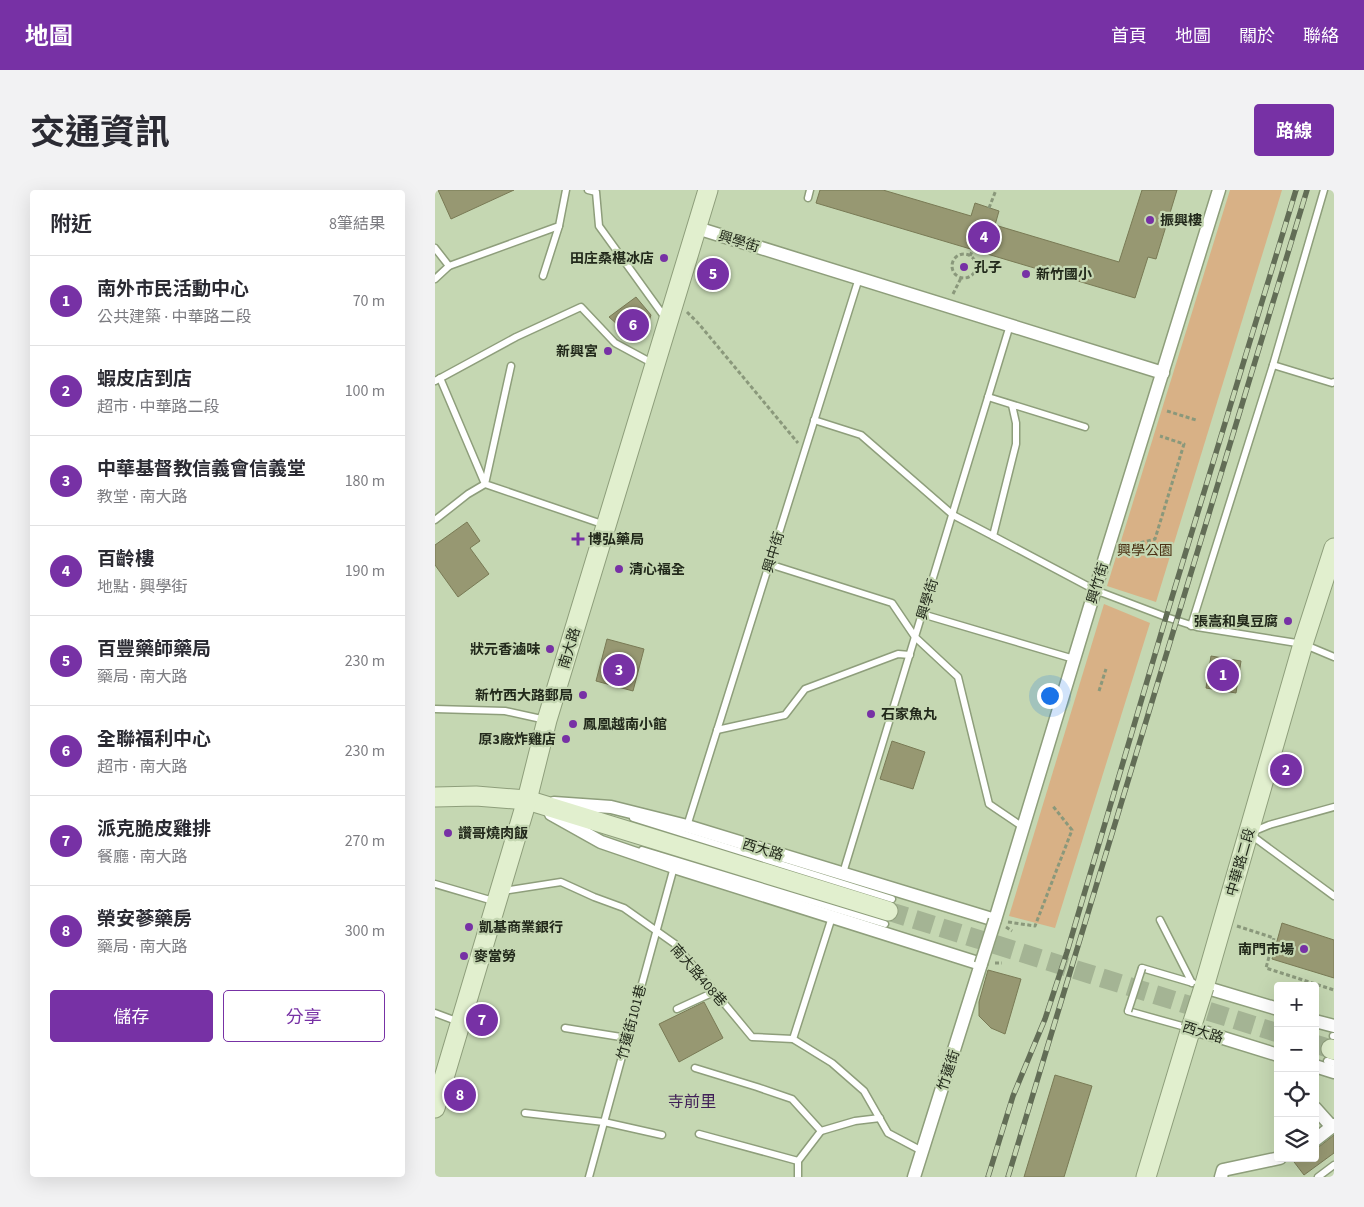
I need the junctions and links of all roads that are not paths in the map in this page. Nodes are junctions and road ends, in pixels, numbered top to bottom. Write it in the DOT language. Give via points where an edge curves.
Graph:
graph roads {
  1 [pos="566,190"];
  2 [pos="588,190"];
  3 [pos="708,190"];
  4 [pos="810,190"];
  5 [pos="1219,190"];
  6 [pos="1324,190"];
  7 [pos="596,191"];
  8 [pos="808,198"];
  9 [pos="559,226"];
  10 [pos="697,228"];
  11 [pos="435,248"];
  12 [pos="449,266"];
  13 [pos="543,276"];
  14 [pos="859,278"];
  15 [pos="435,279"];
  16 [pos="668,322"];
  17 [pos="1010,325"];
  18 [pos="655,365"];
  19 [pos="1273,365"];
  20 [pos="511,366"];
  21 [pos="1163,373"];
  22 [pos="438,379"];
  23 [pos="1334,382"];
  24 [pos="988,398"];
  25 [pos="1012,405"];
  26 [pos="814,420"];
  27 [pos="1085,427"];
  28 [pos="485,484"];
  29 [pos="953,515"];
  30 [pos="435,520"];
  31 [pos="606,526"];
  32 [pos="993,536"];
  33 [pos="1334,548"];
  34 [pos="769,564"];
  35 [pos="1095,590"];
  36 [pos="923,614"];
  37 [pos="1191,626"];
  38 [pos="915,637"];
  39 [pos="1303,644"];
  40 [pos="910,655"];
  41 [pos="1334,657"];
  42 [pos="1074,659"];
  43 [pos="435,709"];
  44 [pos="547,720"];
  45 [pos="717,730"];
  46 [pos="435,797"];
  47 [pos="527,800"];
  48 [pos="611,807"];
  49 [pos="1334,807"];
  50 [pos="687,826"];
  51 [pos="1023,827"];
  52 [pos="601,842"];
  53 [pos="674,867"];
  54 [pos="843,873"];
  55 [pos="435,884"];
  56 [pos="500,892"];
  57 [pos="1334,896"];
  58 [pos="888,911"];
  59 [pos="832,917"];
  60 [pos="995,920"];
  61 [pos="1160,920"];
  62 [pos="656,931"];
  63 [pos="981,964"];
  64 [pos="1198,985"];
  65 [pos="714,992"];
  66 [pos="1274,1008"];
  67 [pos="677,1009"];
  68 [pos="435,1013"];
  69 [pos="1319,1022"];
  70 [pos="461,1023"];
  71 [pos="1334,1026"];
  72 [pos="565,1028"];
  73 [pos="1191,1028"];
  74 [pos="627,1038"];
  75 [pos="793,1039"];
  76 [pos="1330,1052"];
  77 [pos="1272,1053"];
  78 [pos="695,1068"];
  79 [pos="1334,1072"];
  80 [pos="435,1108"];
  81 [pos="1319,1112"];
  82 [pos="525,1114"];
  83 [pos="881,1118"];
  84 [pos="604,1122"];
  85 [pos="1333,1126"];
  86 [pos="821,1131"];
  87 [pos="699,1134"];
  88 [pos="662,1135"];
  89 [pos="1319,1137"];
  90 [pos="922,1151"];
  91 [pos="1274,1159"];
  92 [pos="798,1161"];
  93 [pos="1334,1165"];
  94 [pos="589,1177"];
  95 [pos="798,1177"];
  96 [pos="915,1177"];
  97 [pos="1147,1177"];
  98 [pos="1221,1177"];
  99 [pos="1318,1177"];
  1 -- 9 [label="lane"];
  2 -- 7 [label="lane"];
  3 -- 10 [label="street, 南大路"];
  4 -- 8 [label="lane"];
  5 -- 21 [label="street, 興竹街"];
  6 -- 19 [label="lane"];
  7 -- 16 [label="lane" via="599,226"];
  9 -- 12 [label="lane"];
  9 -- 13 [label="lane"];
  10 -- 14 [label="street, 興學街"];
  10 -- 16 [label="street, 南大路"];
  11 -- 12 [label="lane"];
  12 -- 15 [label="lane"];
  14 -- 17 [label="street, 興學街"];
  14 -- 26 [label="lane, 興中街"];
  16 -- 18 [label="street, 南大路"];
  17 -- 21 [label="street, 興學街"];
  17 -- 24 [label="lane, 興學街"];
  18 -- 22 [label="lane" via="615,343 581,307"];
  18 -- 31 [label="street, 南大路"];
  19 -- 23 [label="lane"];
  19 -- 37 [label="lane"];
  20 -- 28 [label="lane"];
  21 -- 35 [label="street, 興竹街"];
  22 -- 28 [label="lane"];
  24 -- 25 [label="lane"];
  24 -- 29 [label="lane, 興學街"];
  25 -- 27 [label="lane"];
  25 -- 32 [label="lane" via="1016,444"];
  26 -- 29 [label="lane" via="861,435"];
  26 -- 34 [label="lane, 興中街"];
  28 -- 30 [label="lane"];
  28 -- 31 [label="lane"];
  29 -- 32 [label="lane"];
  29 -- 36 [label="lane, 興學街"];
  31 -- 44 [label="street, 南大路"];
  32 -- 35 [label="lane"];
  33 -- 39 [label="street, 中華路二段"];
  34 -- 38 [label="lane" via="892,603"];
  34 -- 45 [label="lane, 興中街"];
  35 -- 37 [label="lane"];
  35 -- 42 [label="street, 興竹街"];
  36 -- 38 [label="lane, 興學街"];
  36 -- 42 [label="lane"];
  37 -- 39 [label="lane"];
  38 -- 40 [label="lane, 興學街"];
  38 -- 51 [label="lane" via="958,677 989,804"];
  39 -- 41 [label="lane"];
  39 -- 64 [label="street, 中華路二段" via="1223,921"];
  40 -- 45 [label="lane" via="898,654 805,689 785,715"];
  40 -- 54 [label="lane, 興學街"];
  42 -- 51 [label="street, 興竹街"];
  43 -- 44 [label="lane" via="505,711"];
  44 -- 47 [label="street, 南大路"];
  45 -- 50 [label="lane, 興中街"];
  46 -- 47 [label="street, 西大路"];
  47 -- 48 [label="street, 西大路"];
  47 -- 52 [label="street, 西大路"];
  47 -- 56 [label="street, 南大路"];
  47 -- 58 [label="street, 西大路"];
  48 -- 50 [label="street, 西大路"];
  48 -- 58 [label="lane" via="632,818"];
  49 -- 57 [label="lane" via="1248,833"];
  50 -- 54 [label="street, 西大路"];
  51 -- 60 [label="street, 興竹街"];
  52 -- 53 [label="street, 西大路"];
  52 -- 58 [label="lane" via="621,844"];
  53 -- 59 [label="street, 西大路"];
  53 -- 62 [label="lane, 竹蓮街101巷"];
  54 -- 60 [label="street, 西大路"];
  55 -- 56 [label="lane, 南大路408巷" via="490,900"];
  56 -- 62 [label="lane, 南大路408巷" via="561,882 624,908"];
  56 -- 70 [label="street, 南大路"];
  59 -- 63 [label="street, 西大路"];
  59 -- 75 [label="lane"];
  60 -- 63 [label="street, 竹蓮街, bridge"];
  61 -- 64 [label="lane"];
  62 -- 65 [label="lane, 南大路408巷" via="675,944"];
  62 -- 74 [label="lane, 竹蓮街101巷"];
  63 -- 90 [label="street, 竹蓮街"];
  64 -- 66 [label="street"];
  64 -- 73 [label="street, 中華路二段, bridge"];
  64 -- 73 [label="lane, 西大路, bridge" via="1142,968 1128,1011"];
  65 -- 67 [label="lane"];
  65 -- 75 [label="lane, 南大路408巷" via="752,1037"];
  68 -- 70 [label="lane"];
  69 -- 71 [label="street"];
  70 -- 80 [label="street, 南大路"];
  72 -- 74 [label="lane"];
  73 -- 77 [label="street, 西大路"];
  73 -- 97 [label="street, 中華路二段"];
  74 -- 84 [label="lane, 竹蓮街101巷"];
  75 -- 83 [label="lane" via="832,1063 864,1091"];
  76 -- 79 [label="street"];
  78 -- 86 [label="lane" via="792,1099"];
  81 -- 85 [label="street"];
  82 -- 84 [label="lane"];
  83 -- 86 [label="lane" via="855,1121"];
  83 -- 90 [label="lane" via="889,1133"];
  84 -- 88 [label="lane"];
  84 -- 94 [label="lane, 竹蓮街101巷"];
  85 -- 89 [label="street"];
  86 -- 92 [label="lane"];
  87 -- 92 [label="lane"];
  90 -- 96 [label="street, 竹蓮街"];
  91 -- 98 [label="street" via="1223,1170"];
  92 -- 95 [label="lane"];
  93 -- 99 [label="lane"];
}
